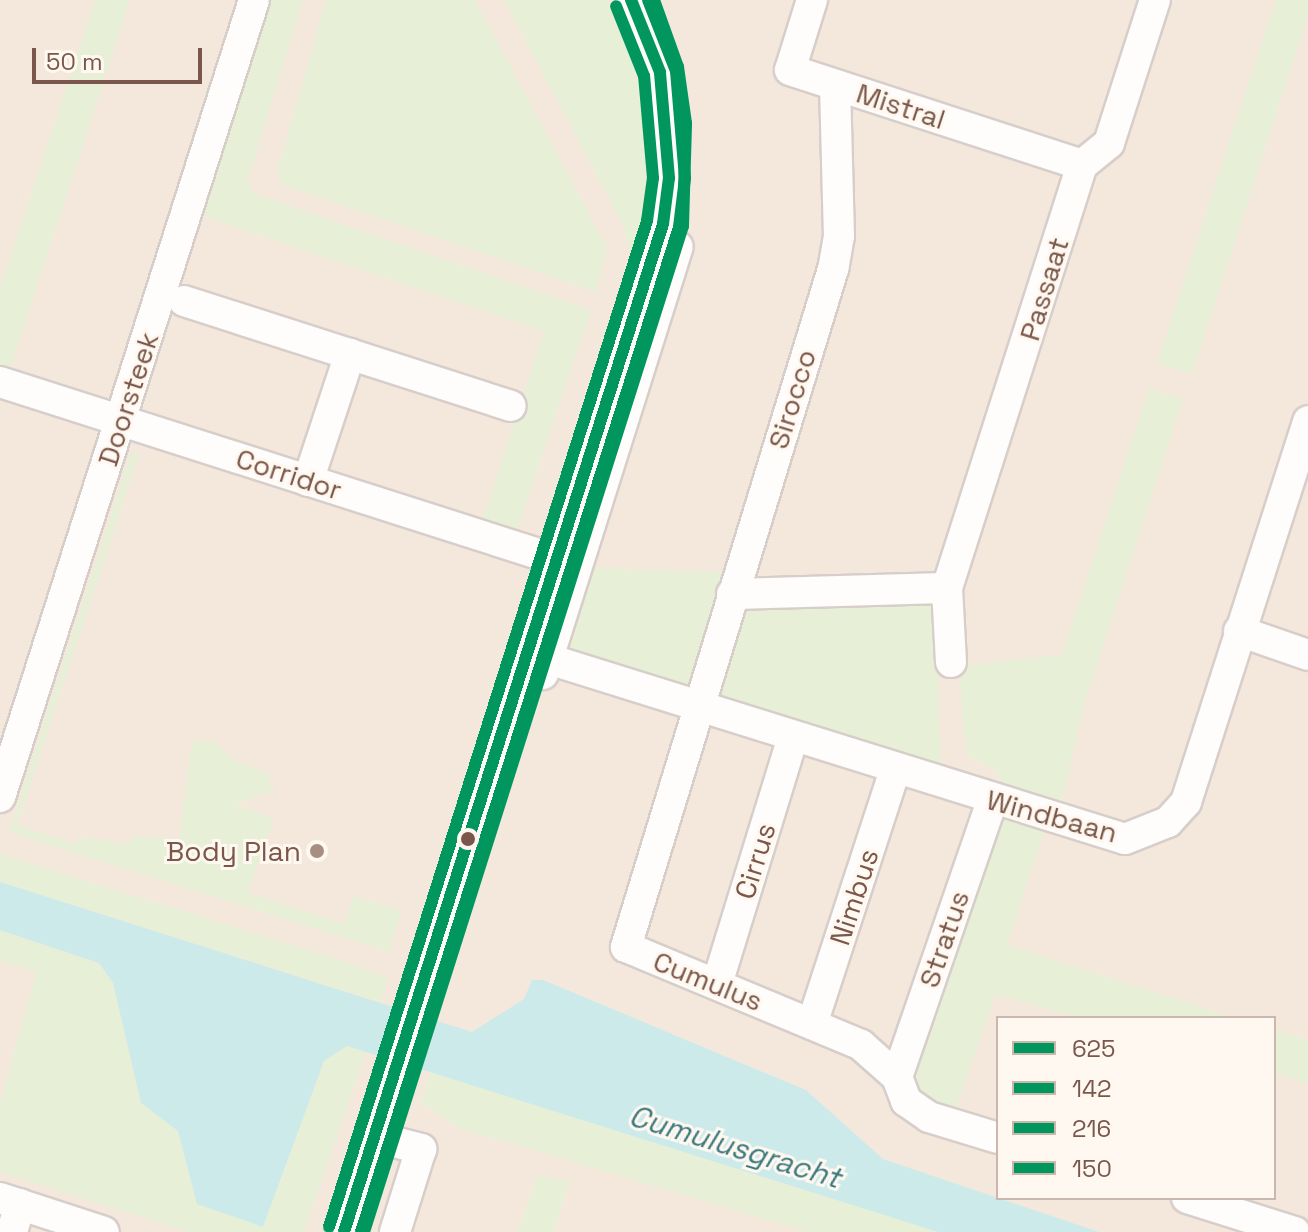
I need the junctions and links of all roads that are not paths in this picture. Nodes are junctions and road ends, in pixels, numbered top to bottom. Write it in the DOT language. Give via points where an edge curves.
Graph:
graph roads {
  1 [pos="254,0"];
  2 [pos="631,0"];
  3 [pos="654,0"];
  4 [pos="812,0"];
  5 [pos="1155,0"];
  6 [pos="835,85"];
  7 [pos="1082,165"];
  8 [pos="184,301"];
  9 [pos="350,354"];
  10 [pos="0,382"];
  11 [pos="511,406"];
  12 [pos="122,421"];
  13 [pos="1308,421"];
  14 [pos="308,481"];
  15 [pos="567,563"];
  16 [pos="947,588"];
  17 [pos="732,594"];
  18 [pos="1239,631"];
  19 [pos="1308,655"];
  20 [pos="538,656"];
  21 [pos="951,662"];
  22 [pos="698,707"];
  23 [pos="793,737"];
  24 [pos="895,770"];
  25 [pos="0,797"];
  26 [pos="992,801"];
  27 [pos="717,984"];
  28 [pos="812,1024"];
  29 [pos="897,1077"];
  30 [pos="996,1137"];
  31 [pos="384,1139"];
  32 [pos="1193,1200"];
  33 [pos="11,1211"];
  34 [pos="1308,1212"];
  35 [pos="104,1232"];
  36 [pos="344,1232"];
  37 [pos="364,1232"];
  38 [pos="395,1232"];
  39 [pos="1295,1232"];
  40 [pos="1302,1232"];
  1 -- 12 [label="street, Doorsteek"];
  2 -- 15 [label="street" via="660,72 669,178 663,224"];
  3 -- 15 [label="street" via="678,67 686,123 683,226"];
  4 -- 6 [label="street, Mistral" via="790,70"];
  5 -- 7 [label="street, Passaat" via="1109,143"];
  6 -- 7 [label="street, Mistral"];
  6 -- 17 [label="street, Sirocco" via="839,236 833,269"];
  7 -- 16 [label="street, Passaat"];
  8 -- 9 [label="street"];
  9 -- 11 [label="street"];
  9 -- 14 [label="street"];
  10 -- 12 [label="street, Corridor"];
  12 -- 14 [label="street, Corridor"];
  12 -- 25 [label="street, Doorsteek"];
  13 -- 18 [label="street, Windbaan"];
  14 -- 15 [label="street, Corridor"];
  15 -- 20 [label="street"];
  16 -- 17 [label="street"];
  16 -- 21 [label="street, Passaat"];
  17 -- 22 [label="street, Sirocco"];
  18 -- 19 [label="street"];
  18 -- 26 [label="street, Windbaan" via="1186,802 1168,822 1125,839"];
  20 -- 22 [label="street, Windbaan"];
  20 -- 31 [label="street"];
  22 -- 23 [label="street, Windbaan"];
  22 -- 27 [label="street, Cumulus" via="626,947"];
  23 -- 24 [label="street, Windbaan"];
  23 -- 27 [label="street, Cirrus"];
  24 -- 26 [label="street, Windbaan"];
  24 -- 28 [label="street, Nimbus"];
  26 -- 29 [label="street, Stratus"];
  27 -- 28 [label="street, Cumulus"];
  28 -- 29 [label="street, Cumulus" via="861,1045"];
  29 -- 30 [label="street, Cumulus" via="906,1101 929,1117"];
  31 -- 36 [label="street"];
  31 -- 37 [label="street"];
  31 -- 38 [label="street" via="421,1149"];
  32 -- 39 [label="street"];
  33 -- 35 [label="street"];
  34 -- 40 [label="street"];
}
